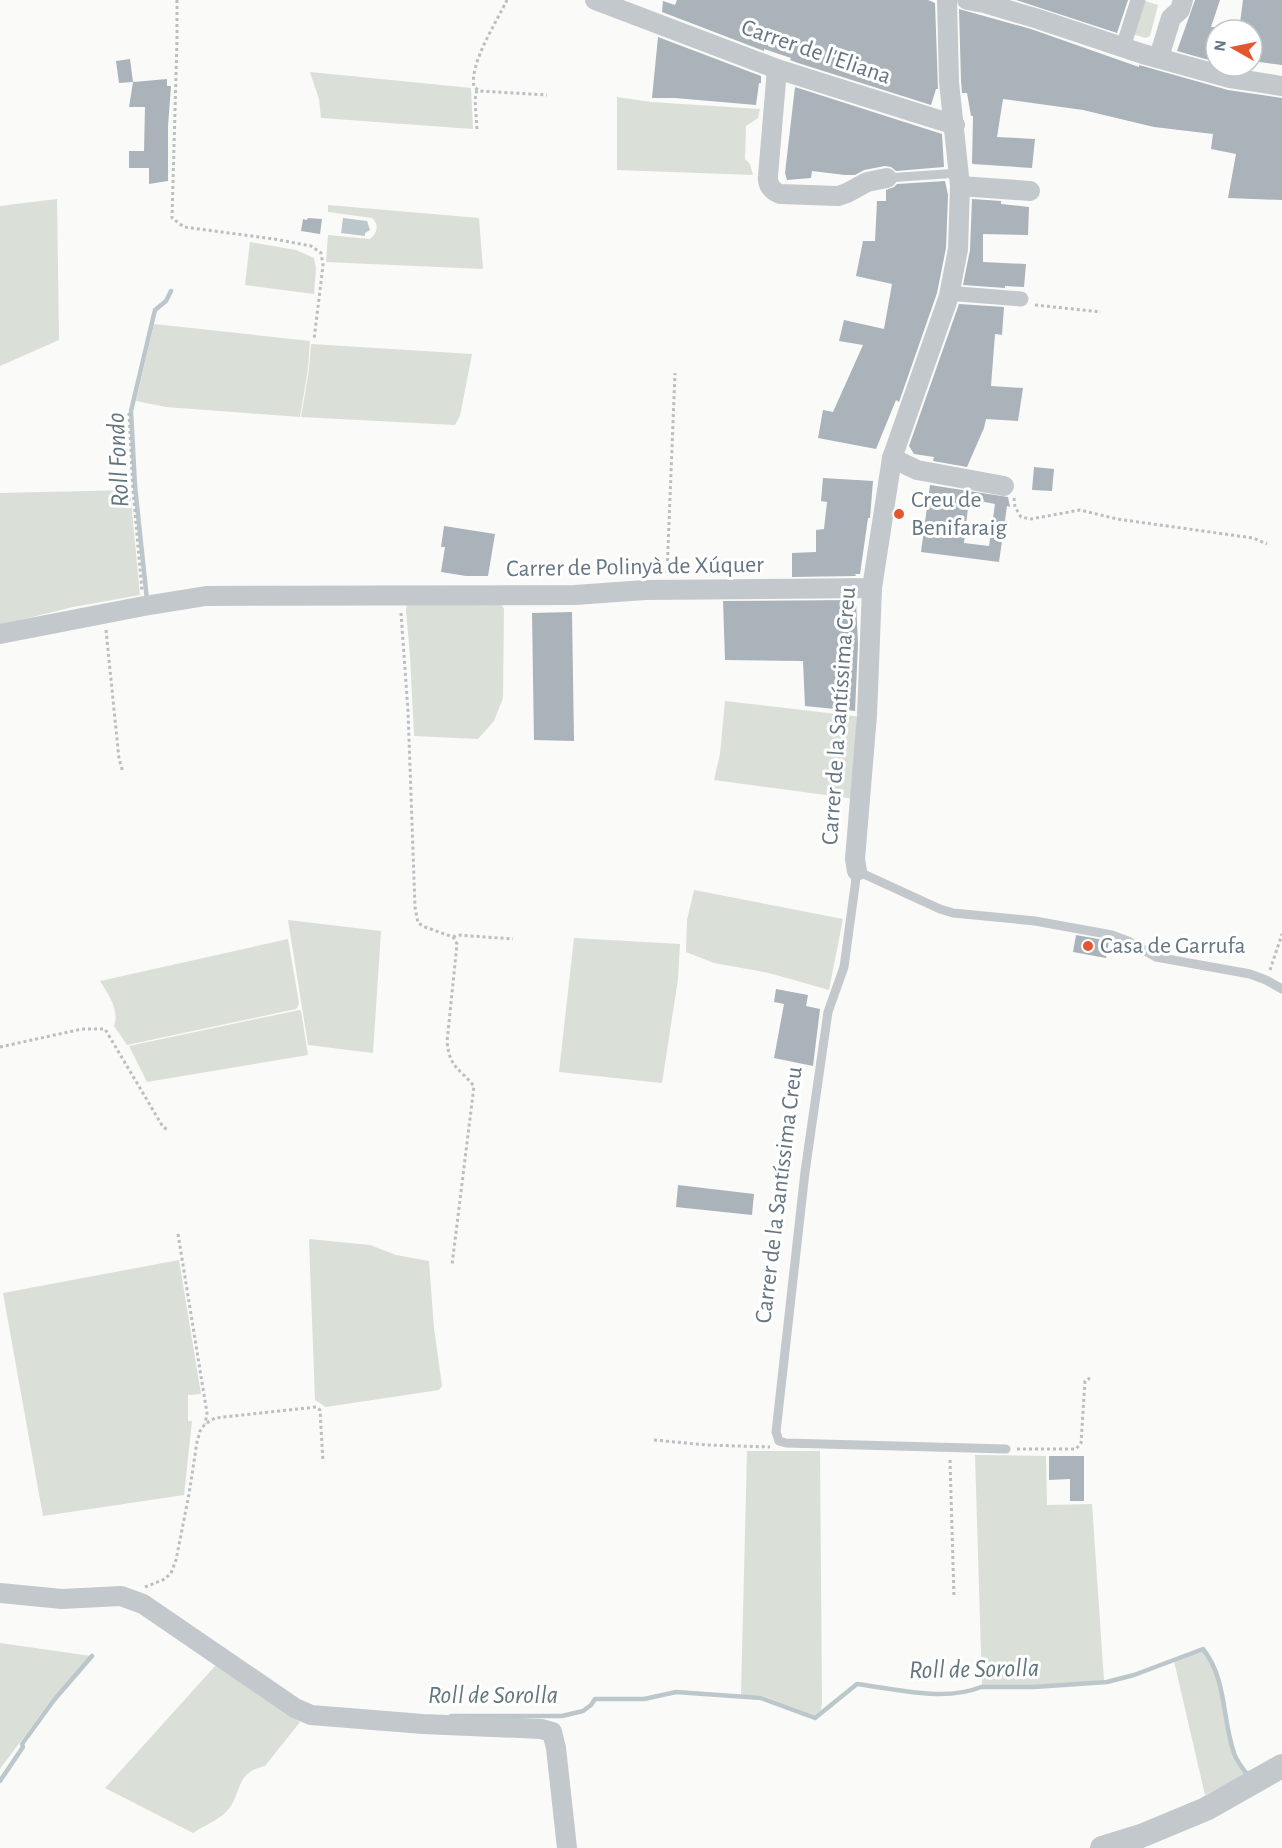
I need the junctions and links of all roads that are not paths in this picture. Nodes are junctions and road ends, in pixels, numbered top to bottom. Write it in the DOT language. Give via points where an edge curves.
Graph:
graph roads {
  1 [pos="947,0"];
  2 [pos="967,0"];
  3 [pos="1138,0"];
  4 [pos="602,1"];
  5 [pos="1177,1"];
  6 [pos="1124,44"];
  7 [pos="1159,57"];
  8 [pos="777,69"];
  9 [pos="1282,86"];
  10 [pos="954,125"];
  11 [pos="887,178"];
  12 [pos="959,179"];
  13 [pos="1030,191"];
  14 [pos="959,294"];
  15 [pos="1021,299"];
  16 [pos="892,458"];
  17 [pos="1004,486"];
  18 [pos="872,588"];
  19 [pos="0,634"];
  20 [pos="857,871"];
  21 [pos="1282,989"];
  22 [pos="1006,1449"];
  23 [pos="0,1593"];
  24 [pos="1282,1766"];
  25 [pos="567,1848"];
  26 [pos="1102,1848"];
  1 -- 10 [label="street, Carrer de la Santíssima Creu"];
  2 -- 7 [label="street"];
  3 -- 6 [label="street"];
  4 -- 8 [label="street, Carrer de l'Eliana"];
  5 -- 7 [label="street" via="1180,10 1171,18"];
  7 -- 9 [label="street" via="1238,80"];
  8 -- 10 [label="street, Carrer de l'Eliana"];
  8 -- 11 [label="street" via="768,176 772,190 780,194 838,196 867,182"];
  10 -- 12 [label="street, Carrer de la Santíssima Creu"];
  11 -- 12 [label="lane"];
  12 -- 13 [label="street"];
  12 -- 16 [label="street, Carrer de la Santíssima Creu" via="958,249 950,291"];
  14 -- 15 [label="street"];
  16 -- 17 [label="street" via="917,470"];
  16 -- 18 [label="street, Carrer de la Santíssima Creu"];
  18 -- 19 [label="street, Carrer de Polinyà de Xúquer" via="574,595 206,596"];
  18 -- 20 [label="street, Carrer de la Santíssima Creu"];
  20 -- 21 [label="lane" via="952,913 1112,934 1156,957 1226,969 1266,980"];
  20 -- 22 [label="lane, Carrer de la Santíssima Creu" via="844,967 828,1012 805,1172 776,1432 779,1441 786,1443"];
  23 -- 25 [label="street" via="62,1599 121,1596 143,1604 311,1715 552,1732"];
  24 -- 26 [label="street" via="1206,1809"];
}
